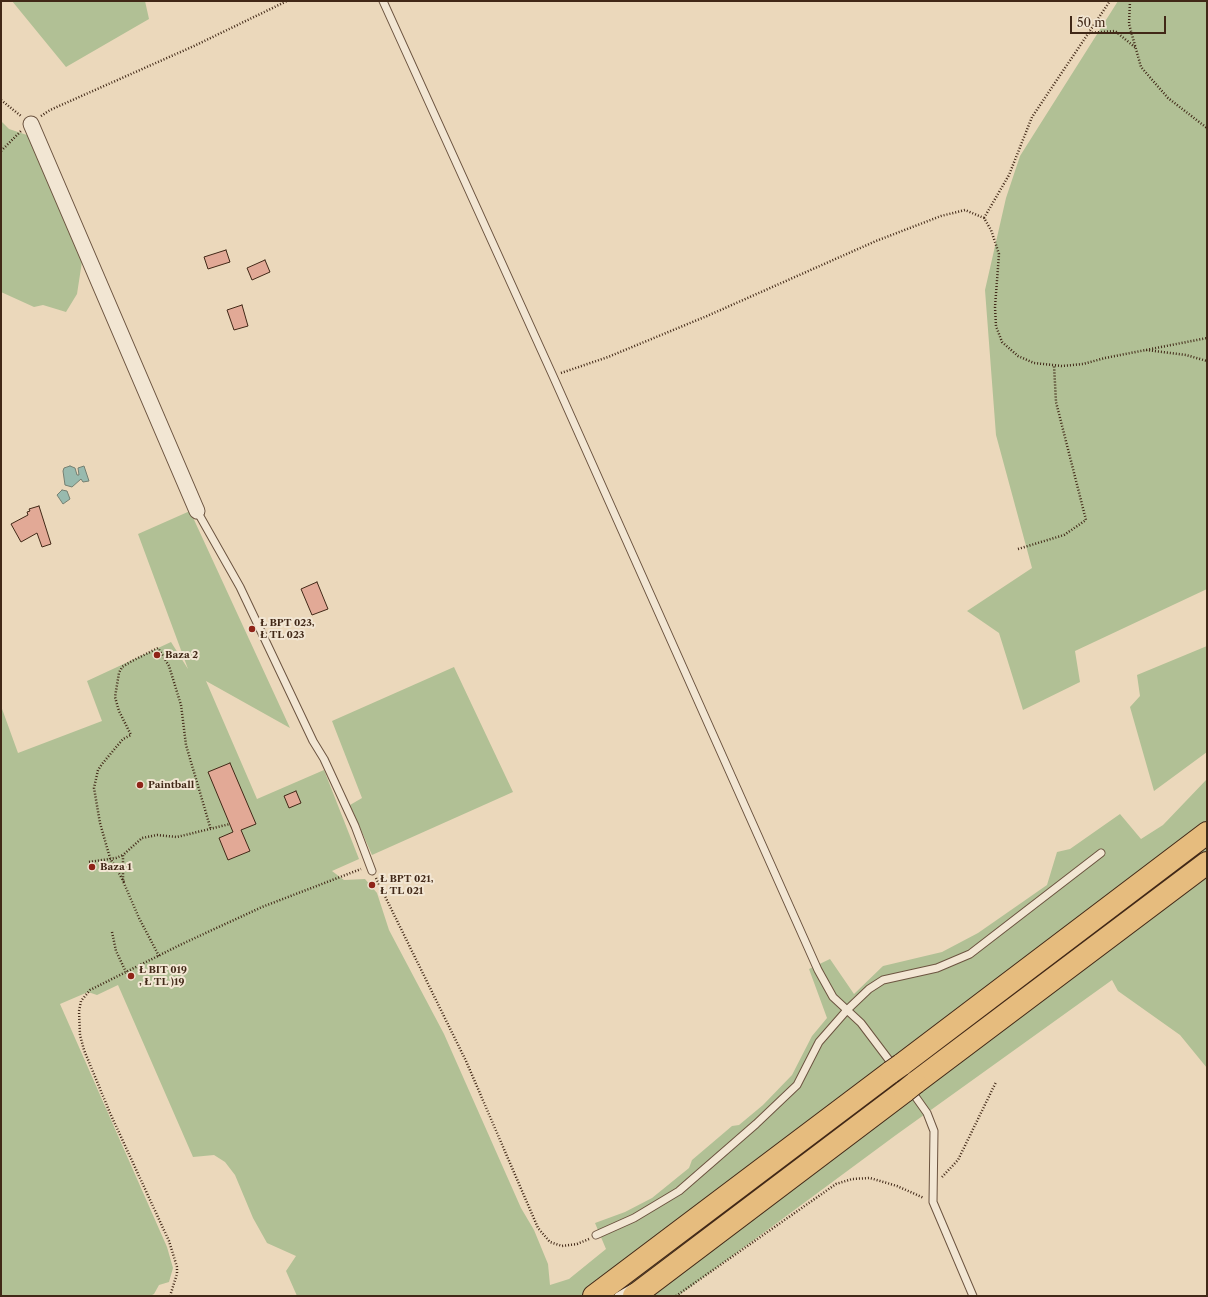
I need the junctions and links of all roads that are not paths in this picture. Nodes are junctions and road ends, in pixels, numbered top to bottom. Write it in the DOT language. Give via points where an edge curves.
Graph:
graph roads {
  1 [pos="383,1"];
  2 [pos="31,124"];
  3 [pos="197,512"];
  4 [pos="1207,833"];
  5 [pos="1101,854"];
  6 [pos="1207,863"];
  7 [pos="371,868"];
  8 [pos="847,1010"];
  9 [pos="903,1078"];
  10 [pos="676,1234"];
  11 [pos="596,1236"];
  12 [pos="691,1253"];
  13 [pos="594,1296"];
  14 [pos="610,1296"];
  15 [pos="618,1296"];
  16 [pos="634,1296"];
  17 [pos="973,1296"];
  1 -- 8 [label="lane" via="818,970 833,997"];
  2 -- 3 [label="street"];
  3 -- 7 [label="lane" via="240,587 355,826"];
  4 -- 9 [label="highway"];
  5 -- 8 [label="lane" via="970,954 937,968 883,980 869,989"];
  6 -- 9 [label="highway"];
  8 -- 9 [label="lane" via="861,1023"];
  8 -- 11 [label="lane" via="819,1042 797,1085 756,1124 679,1191 634,1218"];
  9 -- 10 [label="highway"];
  9 -- 12 [label="highway"];
  9 -- 17 [label="lane" via="927,1113 934,1131 933,1202"];
  10 -- 13 [label="highway"];
  10 -- 14 [label="lane"];
  12 -- 15 [label="lane"];
  12 -- 16 [label="highway"];
}
